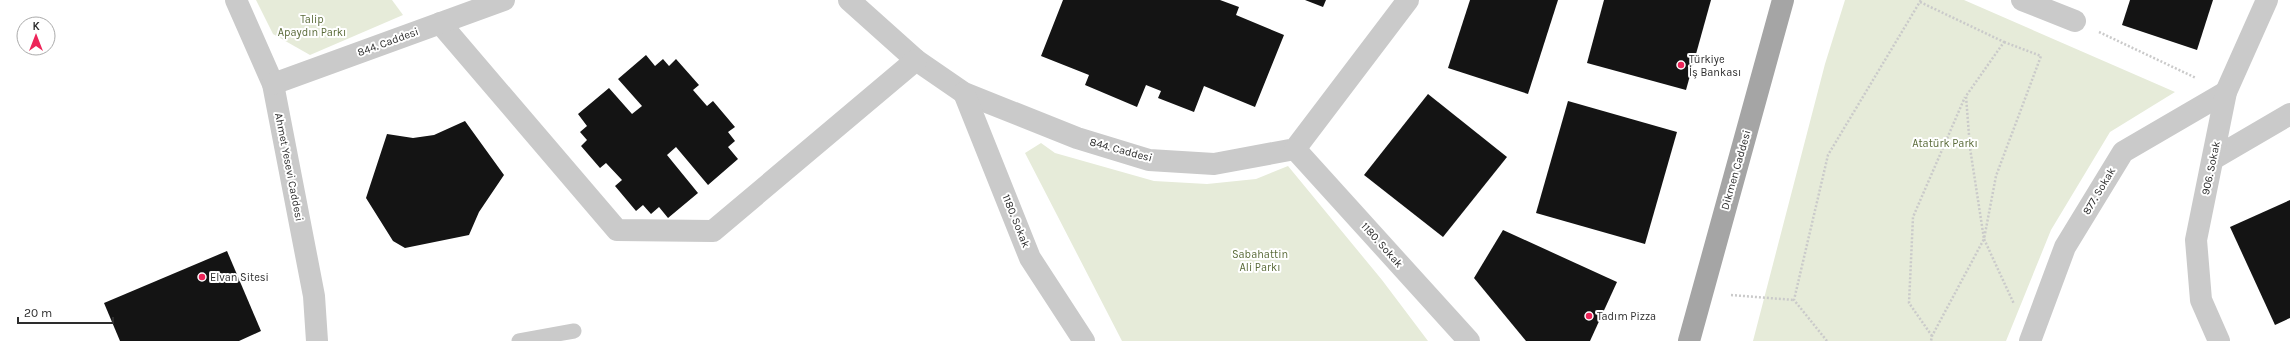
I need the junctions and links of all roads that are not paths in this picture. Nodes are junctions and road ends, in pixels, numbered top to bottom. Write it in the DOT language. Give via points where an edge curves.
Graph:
graph roads {
  1 [pos="236,0"];
  2 [pos="504,0"];
  3 [pos="849,0"];
  4 [pos="1408,0"];
  5 [pos="1783,0"];
  6 [pos="2022,0"];
  7 [pos="2267,0"];
  8 [pos="2075,21"];
  9 [pos="440,23"];
  10 [pos="916,60"];
  11 [pos="273,84"];
  12 [pos="2226,92"];
  13 [pos="964,93"];
  14 [pos="2290,114"];
  15 [pos="1294,149"];
  16 [pos="2213,159"];
  17 [pos="574,331"];
  18 [pos="2030,340"];
  19 [pos="317,341"];
  20 [pos="519,341"];
  21 [pos="1084,341"];
  22 [pos="1468,341"];
  23 [pos="1689,341"];
  24 [pos="2219,341"];
  1 -- 11 [label="street, Ahmet Yesevi Caddesi"];
  2 -- 9 [label="street, 844. Caddesi"];
  3 -- 10 [label="street, 844. Caddesi"];
  4 -- 15 [label="street"];
  5 -- 23 [label="main road, Dikmen Caddesi"];
  6 -- 8 [label="street"];
  7 -- 12 [label="street, 906. Sokak"];
  9 -- 10 [label="street" via="617,230 713,231"];
  9 -- 11 [label="street, 844. Caddesi"];
  10 -- 13 [label="street, 844. Caddesi"];
  11 -- 19 [label="street, Ahmet Yesevi Caddesi" via="314,296"];
  12 -- 16 [label="street, 906. Sokak"];
  12 -- 18 [label="street, 877. Sokak" via="2123,152 2065,247"];
  13 -- 15 [label="street, 844. Caddesi" via="1077,138 1149,160 1214,164"];
  13 -- 21 [label="street, 1180. Sokak" via="1030,258"];
  14 -- 16 [label="street"];
  15 -- 22 [label="street, 1180. Sokak"];
  16 -- 24 [label="street, 906. Sokak" via="2196,240 2201,300"];
  17 -- 20 [label="lane"];
}
